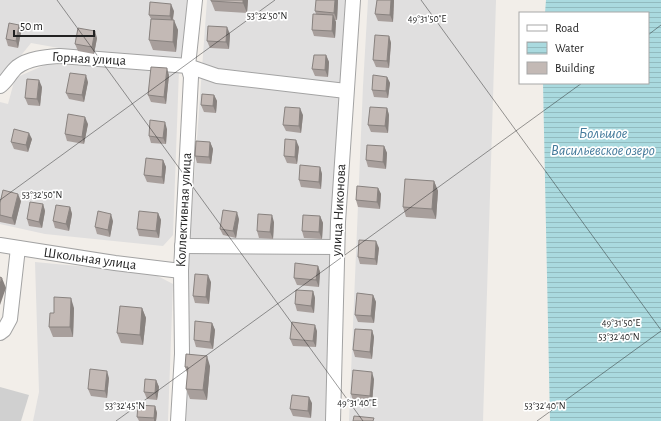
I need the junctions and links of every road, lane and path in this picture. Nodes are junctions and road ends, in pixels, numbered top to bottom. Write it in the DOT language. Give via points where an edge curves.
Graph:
graph roads {
  1 [pos="195,0"];
  2 [pos="353,0"];
  3 [pos="188,66"];
  4 [pos="0,86"];
  5 [pos="346,91"];
  6 [pos="0,245"];
  7 [pos="182,246"];
  8 [pos="337,247"];
  9 [pos="18,248"];
  10 [pos="181,271"];
  11 [pos="0,333"];
  12 [pos="178,421"];
  13 [pos="333,421"];
  1 -- 3 [label="street, Коллективная улица"];
  2 -- 5 [label="street, улица Никонова"];
  3 -- 4 [label="street, Горная улица" via="44,57 18,66"];
  3 -- 5 [label="street, Горная улица" via="217,76"];
  3 -- 7 [label="street, Коллективная улица" via="191,77"];
  5 -- 8 [label="street, улица Никонова"];
  6 -- 9 [label="street, Школьная улица"];
  7 -- 8 [label="street"];
  7 -- 10 [label="street, Коллективная улица"];
  8 -- 13 [label="street, улица Никонова"];
  9 -- 10 [label="street, Школьная улица"];
  9 -- 11 [label="street" via="10,319"];
  10 -- 12 [label="street, Коллективная улица" via="182,354"];
}
